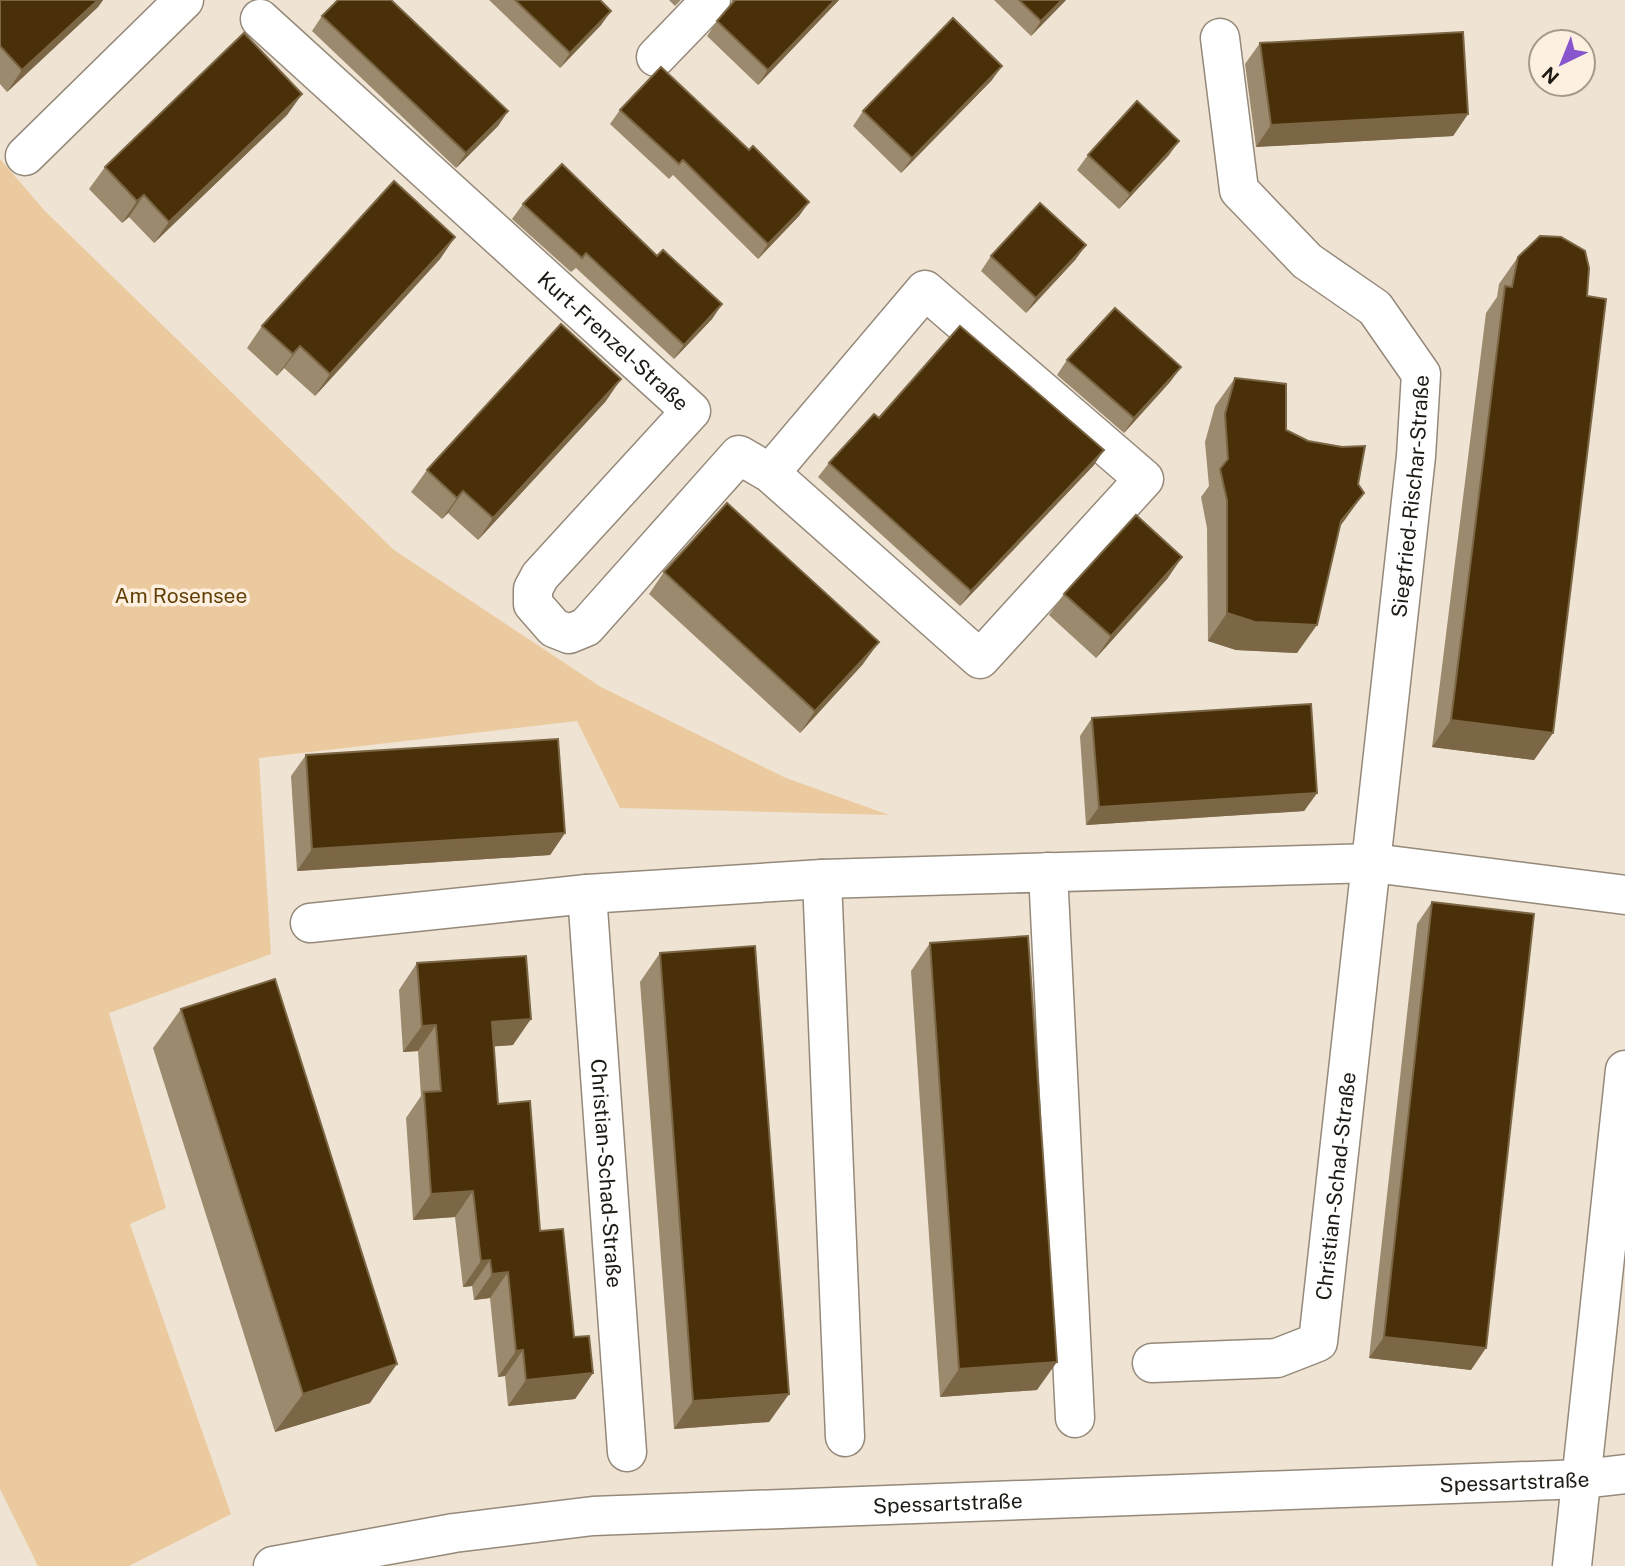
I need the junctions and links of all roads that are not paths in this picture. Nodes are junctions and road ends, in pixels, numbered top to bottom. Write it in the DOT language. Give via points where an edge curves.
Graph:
graph roads {
  1 [pos="184,0"];
  2 [pos="198,0"];
  3 [pos="711,0"];
  4 [pos="257,6"];
  5 [pos="1220,38"];
  6 [pos="656,57"];
  7 [pos="25,156"];
  8 [pos="770,473"];
  9 [pos="1373,863"];
  10 [pos="1048,872"];
  11 [pos="821,879"];
  12 [pos="587,894"];
  13 [pos="1625,895"];
  14 [pos="310,923"];
  15 [pos="1625,1070"];
  16 [pos="1598,1335"];
  17 [pos="1152,1363"];
  18 [pos="1625,1381"];
  19 [pos="1075,1418"];
  20 [pos="845,1437"];
  21 [pos="627,1452"];
  22 [pos="1625,1474"];
  23 [pos="1583,1479"];
  24 [pos="273,1566"];
  25 [pos="1572,1566"];
  1 -- 2 [label="street" via="190,6"];
  1 -- 7 [label="street"];
  3 -- 6 [label="street"];
  4 -- 8 [label="street, Kurt-Frenzel-Straße" via="691,411 540,576 533,589 533,604 554,628 569,634 586,627 739,456"];
  5 -- 9 [label="street, Siegfried-Rischar-Straße" via="1239,190 1307,261 1375,307 1421,374"];
  8 -- 8 [label="street, Kurt-Frenzel-Straße" via="925,290 1144,479 980,659"];
  9 -- 10 [label="street"];
  9 -- 13 [label="street"];
  9 -- 17 [label="street, Christian-Schad-Straße" via="1318,1342 1277,1358"];
  10 -- 11 [label="street"];
  10 -- 19 [label="street"];
  11 -- 12 [label="street"];
  11 -- 20 [label="street"];
  12 -- 14 [label="street"];
  12 -- 21 [label="street, Christian-Schad-Straße"];
  15 -- 16 [label="street"];
  16 -- 18 [label="street"];
  16 -- 23 [label="street"];
  22 -- 23 [label="street, Spessartstraße"];
  23 -- 24 [label="street, Spessartstraße" via="593,1516 454,1534"];
  23 -- 25 [label="street"];
}
